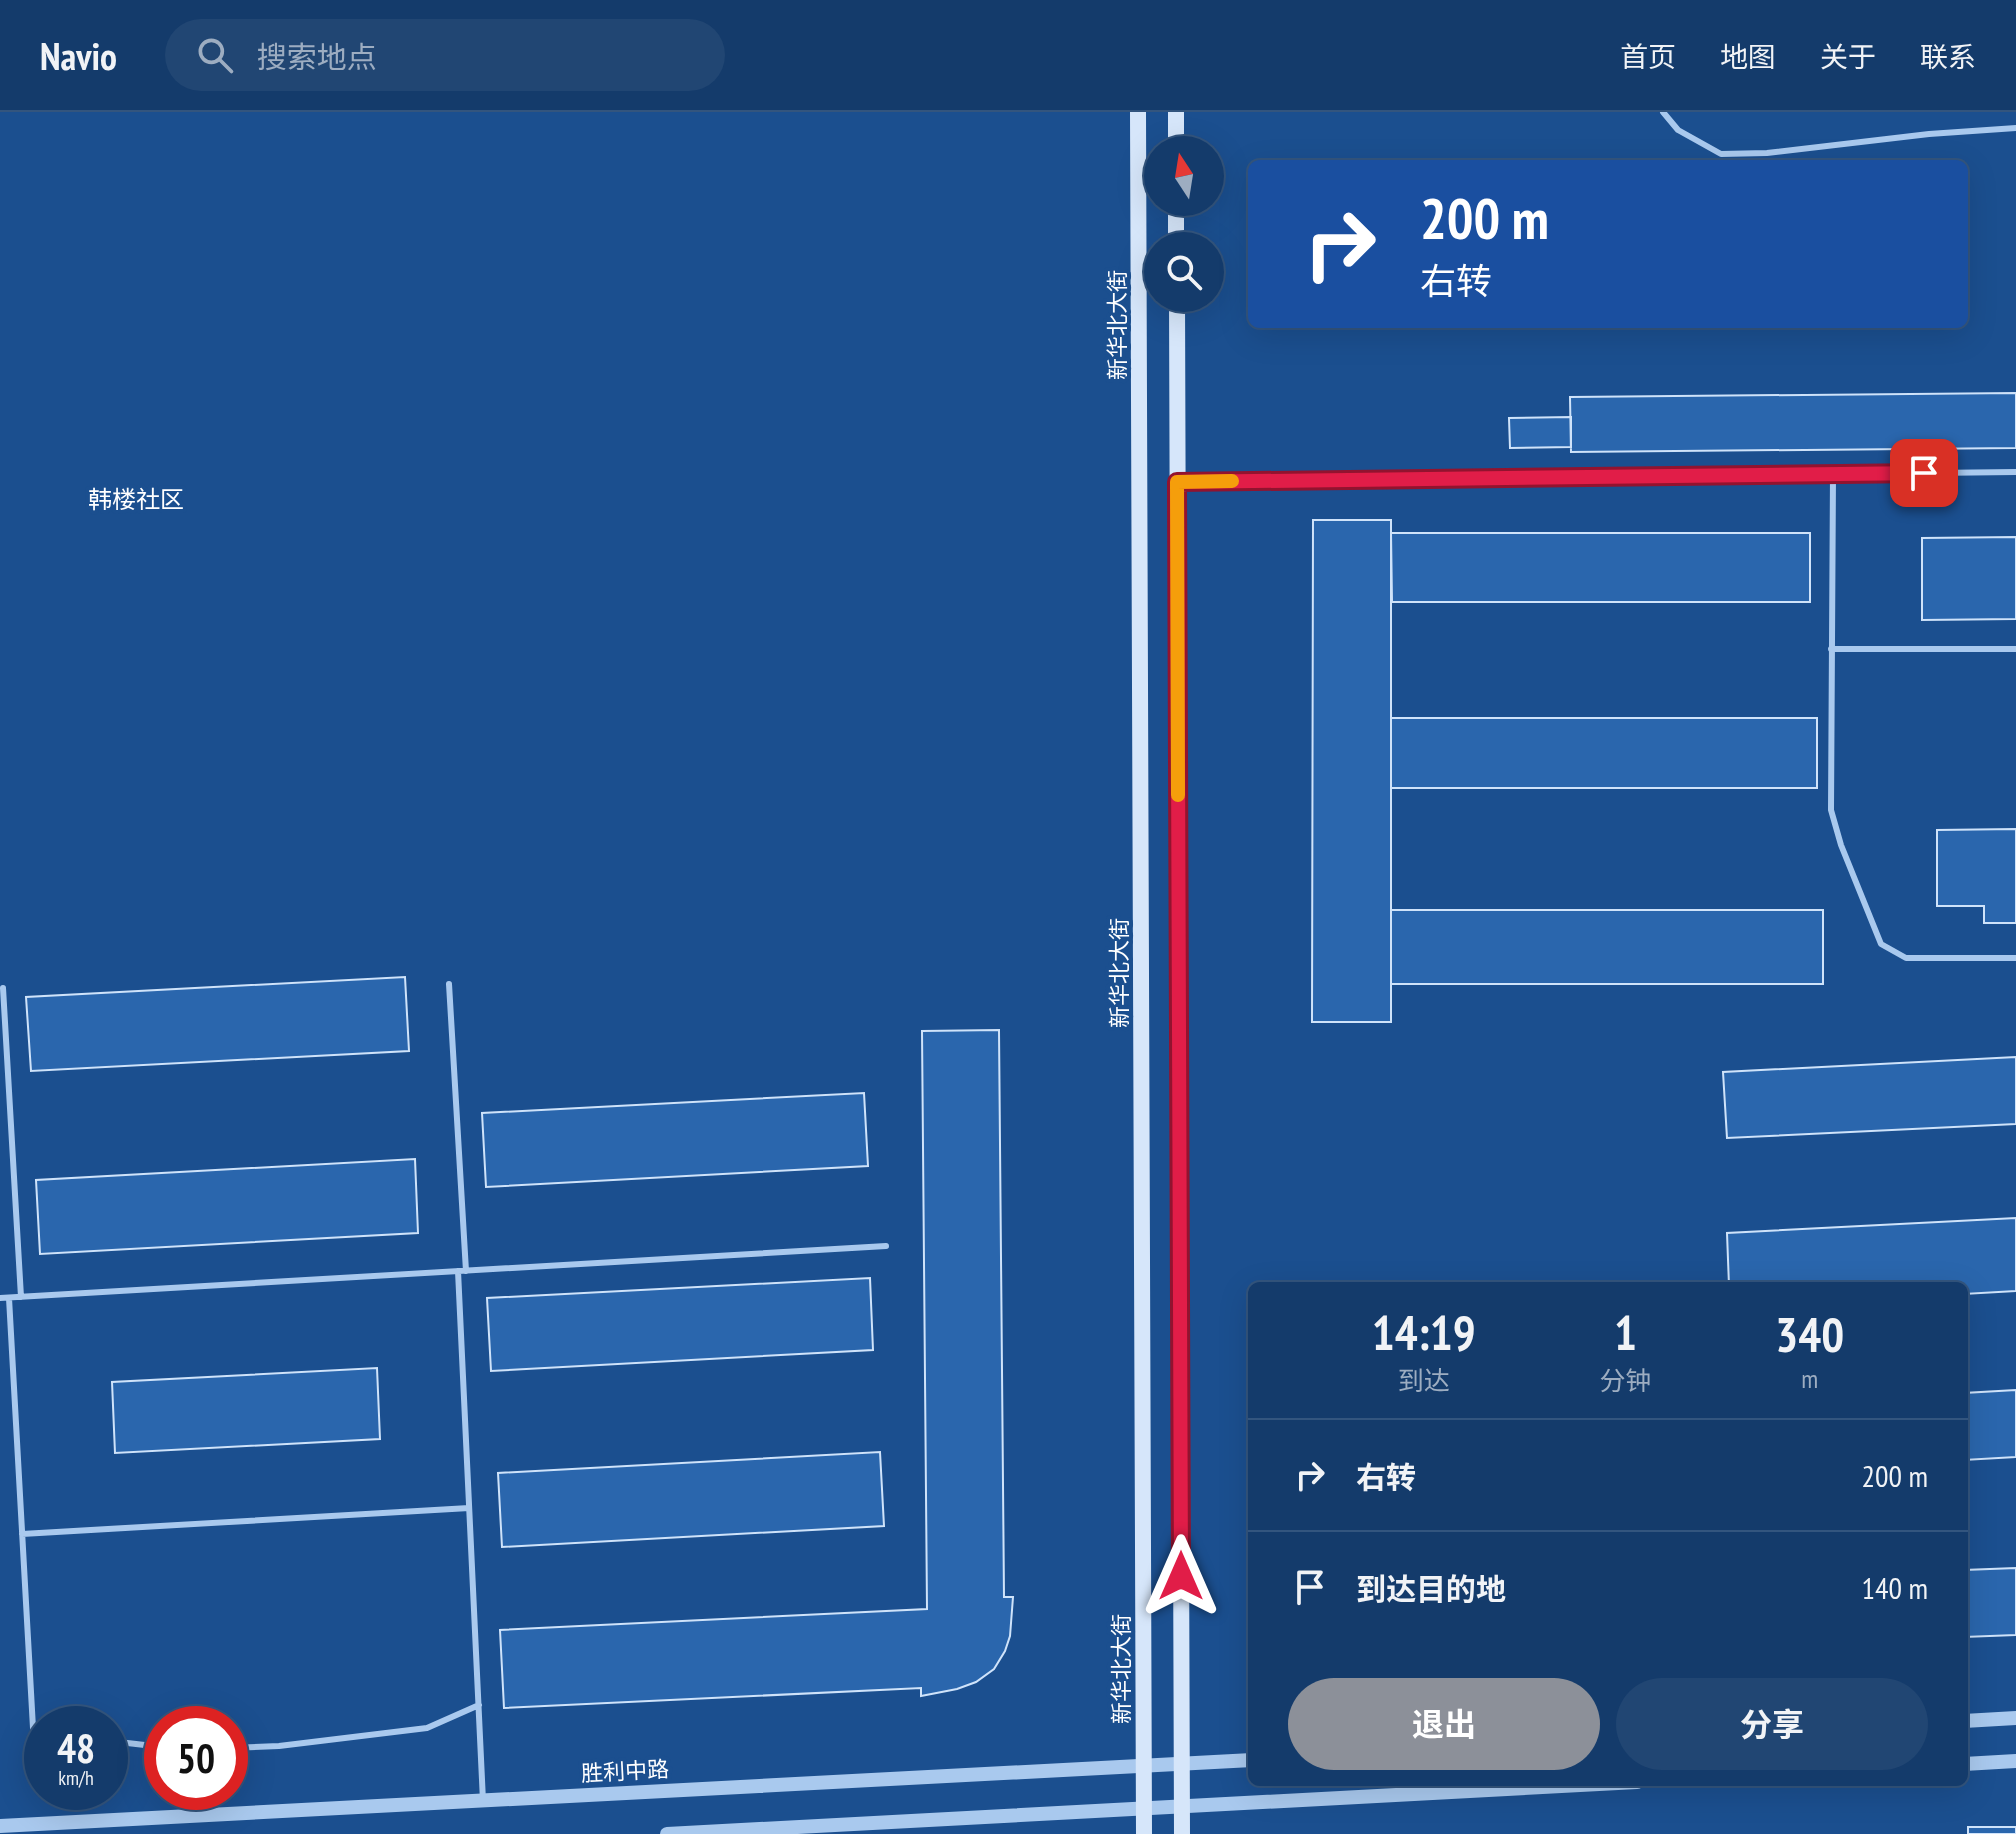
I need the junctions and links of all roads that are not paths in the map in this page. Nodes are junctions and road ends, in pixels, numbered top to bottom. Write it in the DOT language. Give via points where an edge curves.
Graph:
graph roads {
  1 [pos="1138,112"];
  2 [pos="1176,112"];
  3 [pos="1663,112"];
  4 [pos="2016,128"];
  5 [pos="1176,136"];
  6 [pos="1177,312"];
  7 [pos="2016,472"];
  8 [pos="1833,474"];
  9 [pos="1177,482"];
  10 [pos="1831,649"];
  11 [pos="2016,649"];
  12 [pos="2016,958"];
  13 [pos="449,984"];
  14 [pos="3,988"];
  15 [pos="886,1246"];
  16 [pos="462,1271"];
  17 [pos="21,1297"];
  18 [pos="0,1298"];
  19 [pos="9,1298"];
  20 [pos="469,1508"];
  21 [pos="22,1534"];
  22 [pos="479,1705"];
  23 [pos="32,1706"];
  24 [pos="2016,1718"];
  25 [pos="1968,1721"];
  26 [pos="248,1747"];
  27 [pos="1248,1760"];
  28 [pos="2016,1761"];
  29 [pos="1182,1764"];
  30 [pos="1968,1764"];
  31 [pos="1143,1766"];
  32 [pos="1564,1786"];
  33 [pos="483,1801"];
  34 [pos="1182,1807"];
  35 [pos="1144,1809"];
  36 [pos="0,1826"];
  37 [pos="667,1834"];
  38 [pos="1144,1834"];
  39 [pos="1182,1834"];
  1 -- 31 [label="main road, 新华北大街"];
  2 -- 5 [label="main road"];
  3 -- 4 [label="lane" via="1678,130 1721,154"];
  6 -- 9 [label="main road"];
  7 -- 8 [label="lane"];
  8 -- 9 [label="lane"];
  8 -- 10 [label="lane"];
  9 -- 29 [label="main road"];
  10 -- 11 [label="lane"];
  10 -- 12 [label="lane" via="1831,810 1881,944 1906,958"];
  13 -- 16 [label="lane"];
  14 -- 17 [label="lane"];
  15 -- 16 [label="lane"];
  16 -- 17 [label="lane"];
  16 -- 20 [label="lane"];
  17 -- 19 [label="lane"];
  18 -- 19 [label="lane"];
  19 -- 21 [label="lane"];
  20 -- 21 [label="lane"];
  20 -- 22 [label="lane"];
  21 -- 23 [label="lane"];
  22 -- 26 [label="lane" via="427,1728"];
  22 -- 33 [label="lane"];
  24 -- 25 [label="street"];
  27 -- 29 [label="street, 胜利中路"];
  28 -- 30 [label="street"];
  29 -- 31 [label="street, 胜利中路"];
  29 -- 34 [label="main road"];
  31 -- 33 [label="street, 胜利中路"];
  31 -- 35 [label="main road, 新华北大街"];
  32 -- 34 [label="street"];
  33 -- 36 [label="street, 胜利中路"];
  34 -- 35 [label="street"];
  34 -- 39 [label="main road"];
  35 -- 37 [label="street"];
  35 -- 38 [label="main road, 新华北大街"];
}
